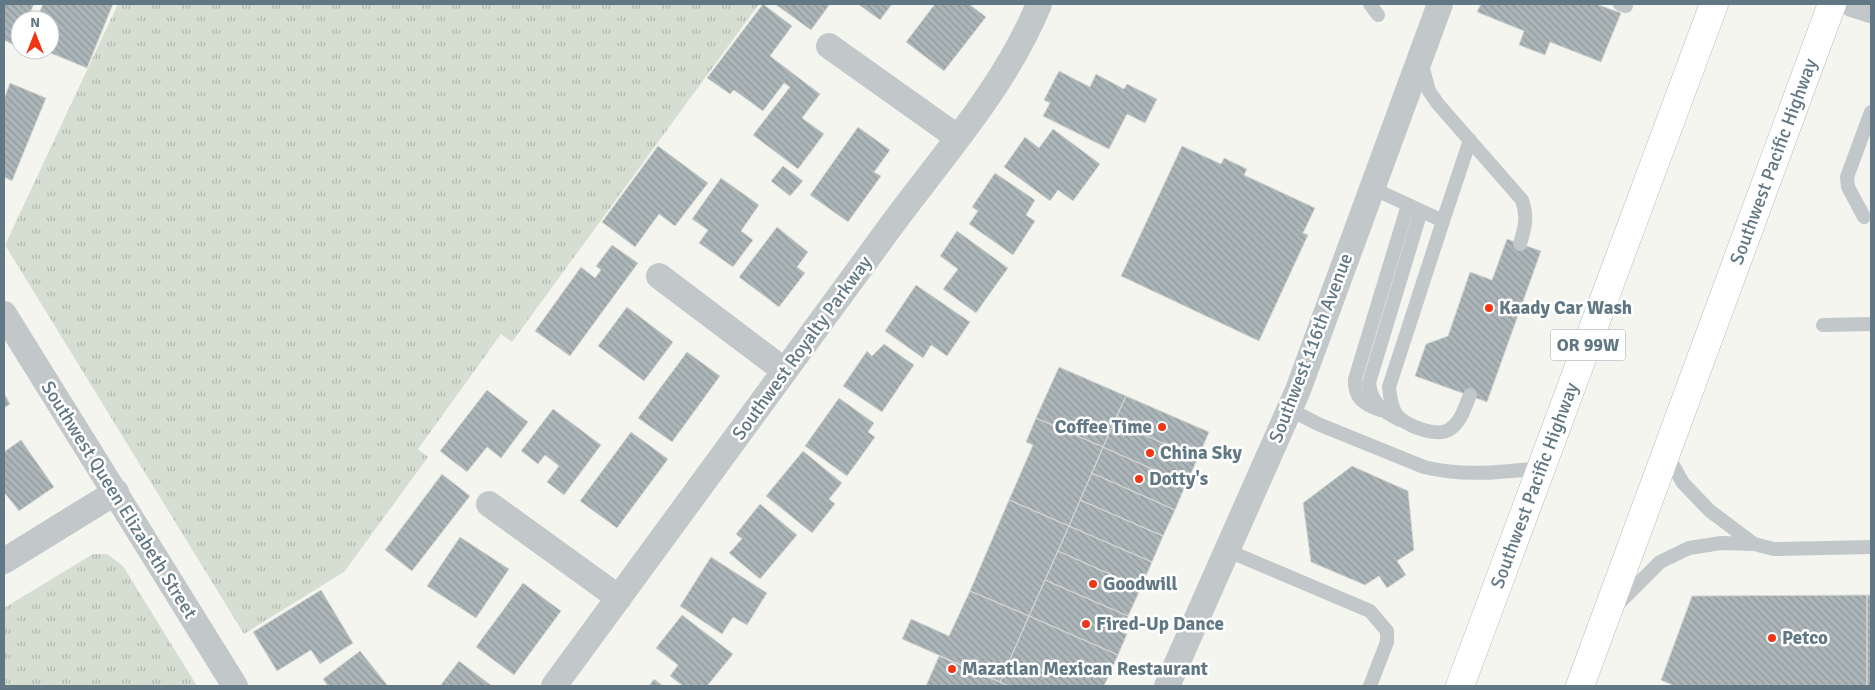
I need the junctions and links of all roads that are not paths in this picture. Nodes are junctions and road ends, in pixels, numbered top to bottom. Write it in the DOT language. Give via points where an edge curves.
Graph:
graph roads {
  1 [pos="1039,4"];
  2 [pos="1440,4"];
  3 [pos="1714,4"];
  4 [pos="1832,4"];
  5 [pos="1852,4"];
  6 [pos="1871,10"];
  7 [pos="829,46"];
  8 [pos="1421,56"];
  9 [pos="1871,112"];
  10 [pos="957,137"];
  11 [pos="1470,140"];
  12 [pos="1372,188"];
  13 [pos="1415,208"];
  14 [pos="1864,217"];
  15 [pos="1443,221"];
  16 [pos="1520,244"];
  17 [pos="659,276"];
  18 [pos="4,314"];
  19 [pos="1871,324"];
  20 [pos="1823,325"];
  21 [pos="785,371"];
  22 [pos="1470,395"];
  23 [pos="1290,409"];
  24 [pos="1403,421"];
  25 [pos="1665,452"];
  26 [pos="1542,468"];
  27 [pos="116,492"];
  28 [pos="489,504"];
  29 [pos="1754,544"];
  30 [pos="1871,547"];
  31 [pos="1226,550"];
  32 [pos="4,562"];
  33 [pos="619,598"];
  34 [pos="1605,617"];
  35 [pos="235,686"];
  36 [pos="554,686"];
  37 [pos="1167,686"];
  38 [pos="1370,686"];
  39 [pos="1460,686"];
  40 [pos="1580,686"];
  1 -- 10 [label="street, Southwest Royalty Parkway" via="1009,65"];
  2 -- 8 [label="street, Southwest 116th Avenue"];
  3 -- 26 [label="highway, Southwest Pacific Highway / OR 99W"];
  4 -- 25 [label="highway, Southwest Pacific Highway"];
  5 -- 6 [label="street"];
  7 -- 10 [label="street"];
  8 -- 11 [label="lane" via="1429,91"];
  8 -- 12 [label="street, Southwest 116th Avenue"];
  9 -- 14 [label="lane" via="1847,178 1848,187"];
  10 -- 21 [label="street, Southwest Royalty Parkway"];
  11 -- 15 [label="lane"];
  11 -- 16 [label="lane" via="1522,200 1526,224"];
  12 -- 13 [label="lane"];
  12 -- 23 [label="street, Southwest 116th Avenue"];
  13 -- 15 [label="lane"];
  13 -- 24 [label="lane" via="1354,389 1365,405"];
  15 -- 24 [label="lane" via="1389,388 1394,408"];
  17 -- 21 [label="street"];
  18 -- 27 [label="street, Southwest Queen Elizabeth Street"];
  19 -- 20 [label="lane"];
  21 -- 33 [label="street, Southwest Royalty Parkway"];
  22 -- 24 [label="lane" via="1459,420 1444,433 1431,432"];
  23 -- 26 [label="lane" via="1424,467 1443,472 1493,473"];
  23 -- 31 [label="street, Southwest 116th Avenue"];
  25 -- 29 [label="lane" via="1683,483 1710,511"];
  25 -- 34 [label="highway, Southwest Pacific Highway"];
  26 -- 39 [label="highway, Southwest Pacific Highway / OR 99W"];
  27 -- 32 [label="street"];
  27 -- 35 [label="street, Southwest Queen Elizabeth Street"];
  28 -- 33 [label="street"];
  29 -- 30 [label="lane" via="1774,548"];
  29 -- 34 [label="lane" via="1721,543 1689,548 1660,562"];
  31 -- 37 [label="street, Southwest 116th Avenue"];
  31 -- 38 [label="lane" via="1370,611 1387,630 1387,642"];
  33 -- 36 [label="street, Southwest Royalty Parkway"];
  34 -- 40 [label="highway, Southwest Pacific Highway"];
}
